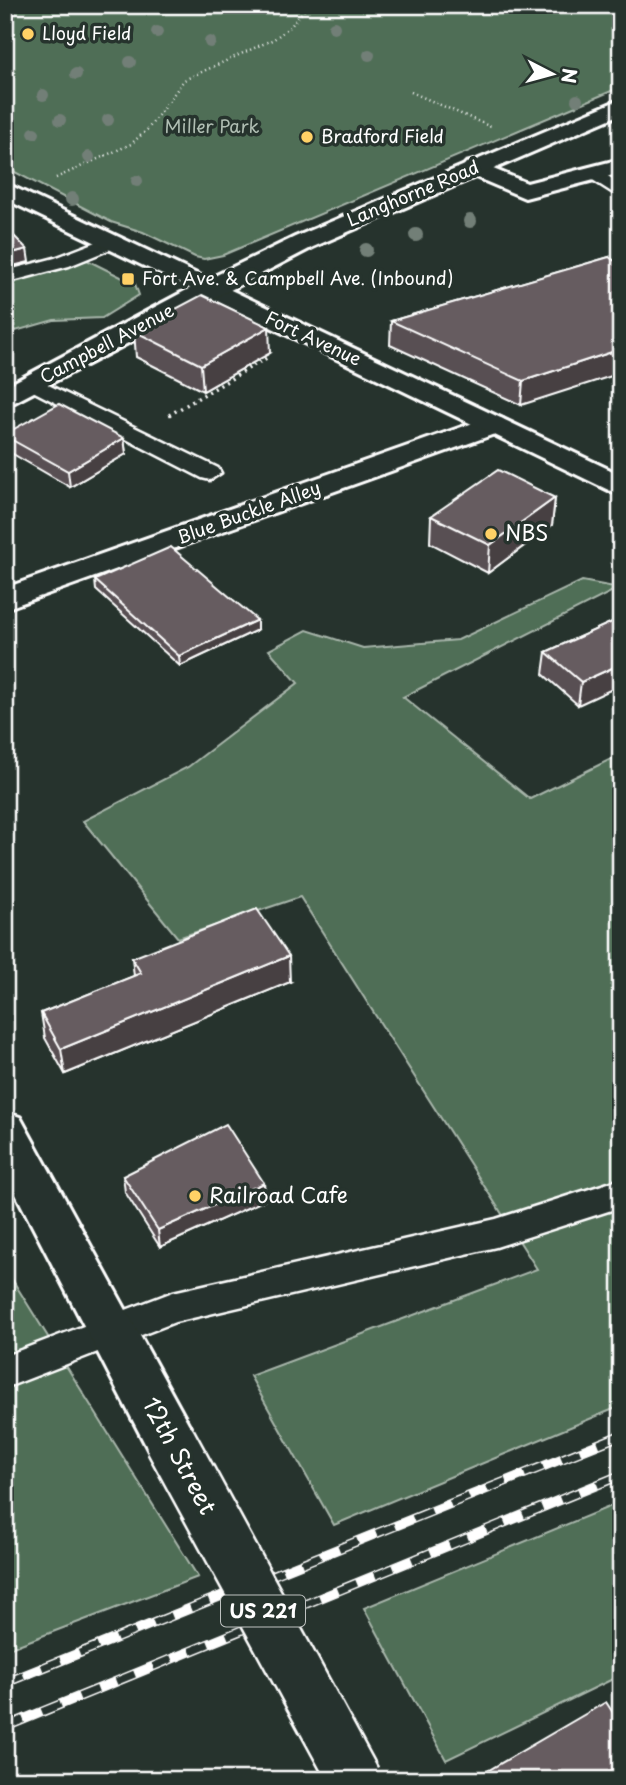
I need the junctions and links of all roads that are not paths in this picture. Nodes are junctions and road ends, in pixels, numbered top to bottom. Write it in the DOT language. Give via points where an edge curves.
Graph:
graph roads {
  1 [pos="621,106"];
  2 [pos="621,166"];
  3 [pos="474,168"];
  4 [pos="594,173"];
  5 [pos="5,190"];
  6 [pos="621,192"];
  7 [pos="112,242"];
  8 [pos="5,277"];
  9 [pos="209,289"];
  10 [pos="34,384"];
  11 [pos="5,399"];
  12 [pos="493,425"];
  13 [pos="210,473"];
  14 [pos="621,487"];
  15 [pos="5,599"];
  16 [pos="5,1130"];
  17 [pos="621,1193"];
  18 [pos="114,1332"];
  19 [pos="5,1373"];
  20 [pos="355,1780"];
  1 -- 3 [label="main road, Langhorne Road"];
  2 -- 4 [label="main road"];
  3 -- 4 [label="main road" via="525,191"];
  3 -- 9 [label="main road, Langhorne Road"];
  4 -- 6 [label="lane"];
  5 -- 7 [label="main road, Fort Avenue"];
  7 -- 8 [label="lane"];
  7 -- 9 [label="main road, Fort Avenue"];
  9 -- 10 [label="main road, Campbell Avenue"];
  9 -- 12 [label="main road, Fort Avenue"];
  10 -- 11 [label="main road, Campbell Avenue"];
  10 -- 13 [label="lane"];
  12 -- 14 [label="main road, Fort Avenue"];
  12 -- 15 [label="main road, Blue Buckle Alley"];
  16 -- 18 [label="main road, 12th Street / US 221"];
  17 -- 18 [label="lane" via="496,1233 173,1307"];
  18 -- 19 [label="lane"];
  18 -- 20 [label="main road, 12th Street / US 221, bridge"];
}
